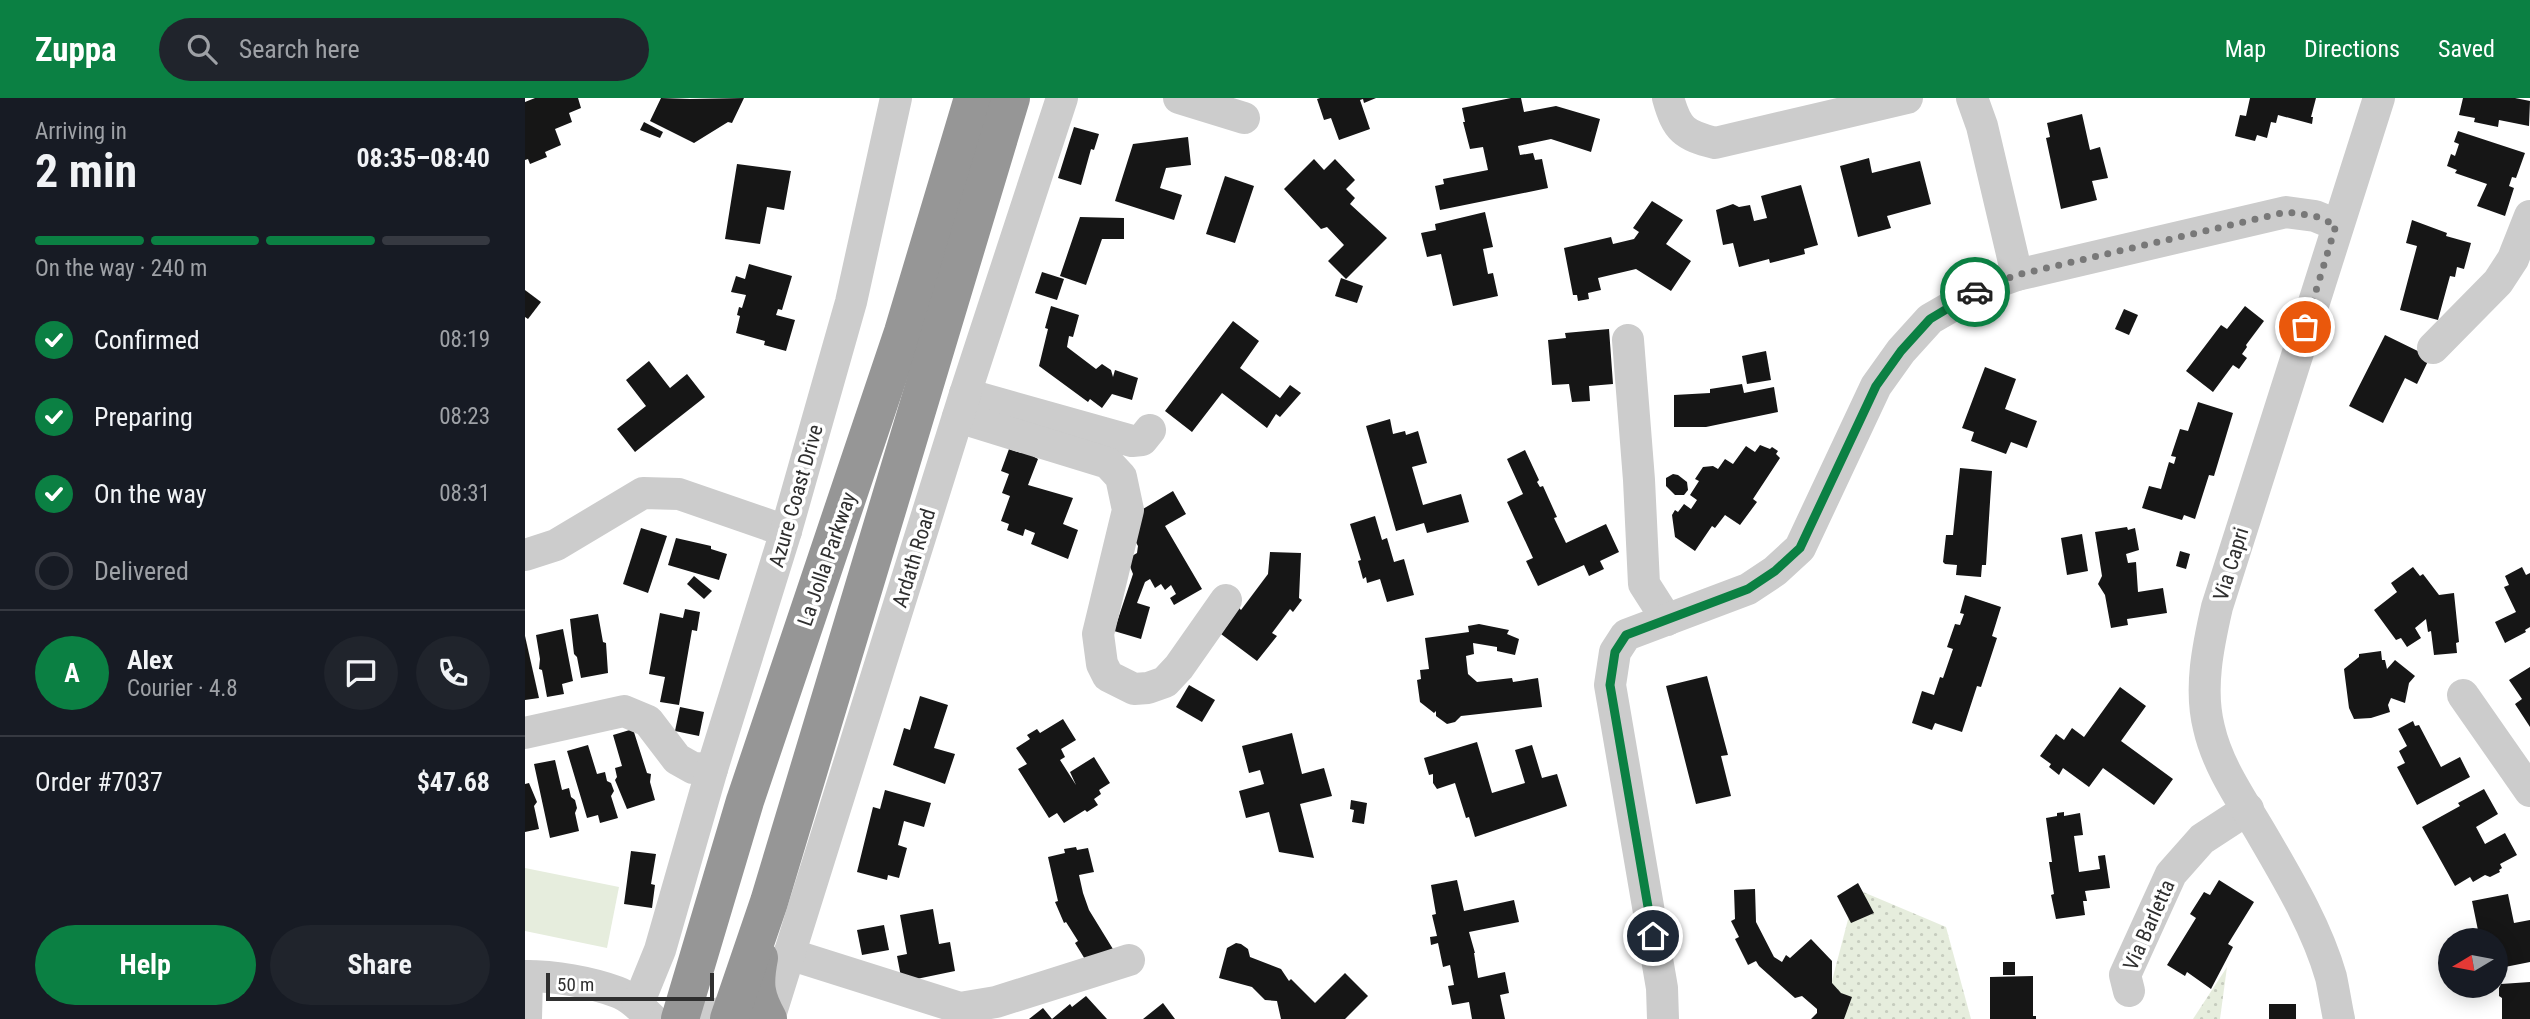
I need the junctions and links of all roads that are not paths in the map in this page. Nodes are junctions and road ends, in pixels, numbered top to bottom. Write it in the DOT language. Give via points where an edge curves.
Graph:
graph roads {
  1 [pos="895,98"];
  2 [pos="957,98"];
  3 [pos="973,98"];
  4 [pos="1011,98"];
  5 [pos="1062,98"];
  6 [pos="1179,98"];
  7 [pos="1668,98"];
  8 [pos="1907,98"];
  9 [pos="1972,98"];
  10 [pos="2379,98"];
  11 [pos="1244,117"];
  12 [pos="2530,216"];
  13 [pos="2336,225"];
  14 [pos="2017,275"];
  15 [pos="916,286"];
  16 [pos="1628,340"];
  17 [pos="2433,348"];
  18 [pos="961,406"];
  19 [pos="1150,430"];
  20 [pos="786,530"];
  21 [pos="525,555"];
  22 [pos="1226,600"];
  23 [pos="1667,620"];
  24 [pos="2463,695"];
  25 [pos="525,733"];
  26 [pos="712,769"];
  27 [pos="2530,791"];
  28 [pos="2248,809"];
  29 [pos="789,954"];
  30 [pos="1129,960"];
  31 [pos="526,976"];
  32 [pos="2129,991"];
  33 [pos="645,1012"];
  34 [pos="740,1017"];
  35 [pos="526,1019"];
  36 [pos="680,1019"];
  37 [pos="1663,1019"];
  38 [pos="2339,1019"];
  1 -- 20 [label="street, Azure Coast Drive" via="851,302"];
  2 -- 15 [label="highway"];
  3 -- 15 [label="highway, La Jolla Parkway"];
  4 -- 34 [label="highway, La Jolla Parkway" via="769,902 754,981 759,1004"];
  5 -- 18 [label="street, Ardath Road"];
  6 -- 11 [label="street"];
  7 -- 8 [label="street" via="1684,133 1715,143"];
  9 -- 14 [label="street"];
  10 -- 13 [label="street, Via Capri"];
  12 -- 17 [label="street" via="2506,271"];
  13 -- 14 [label="street" via="2286,212"];
  13 -- 28 [label="street, Via Capri" via="2208,644 2204,688 2208,728 2223,767"];
  14 -- 23 [label="street" via="1989,285 1930,319 1901,351 1876,386 1800,548 1748,589"];
  15 -- 36 [label="highway, La Jolla Parkway" via="745,802"];
  16 -- 23 [label="street" via="1644,584"];
  18 -- 19 [label="street" via="1132,441 1142,440"];
  18 -- 22 [label="street" via="1108,463 1121,477 1128,510 1098,634 1108,676 1134,689 1165,682"];
  18 -- 29 [label="street, Ardath Road"];
  20 -- 21 [label="street" via="679,494 643,493 556,545"];
  20 -- 26 [label="street, Azure Coast Drive"];
  23 -- 37 [label="street" via="1626,635 1615,652 1610,685 1662,988"];
  24 -- 27 [label="street"];
  25 -- 26 [label="street" via="624,711 648,721 677,759 693,768"];
  26 -- 33 [label="street, Azure Coast Drive"];
  28 -- 32 [label="street, Via Barletta" via="2202,839 2171,874 2125,975"];
  28 -- 38 [label="street, Via Capri" via="2310,926 2330,976"];
  29 -- 30 [label="street" via="960,1008 996,1002"];
  29 -- 34 [label="street, Ardath Road"];
  31 -- 33 [label="street" via="567,979 619,992"];
  31 -- 35 [label="street"];
}
